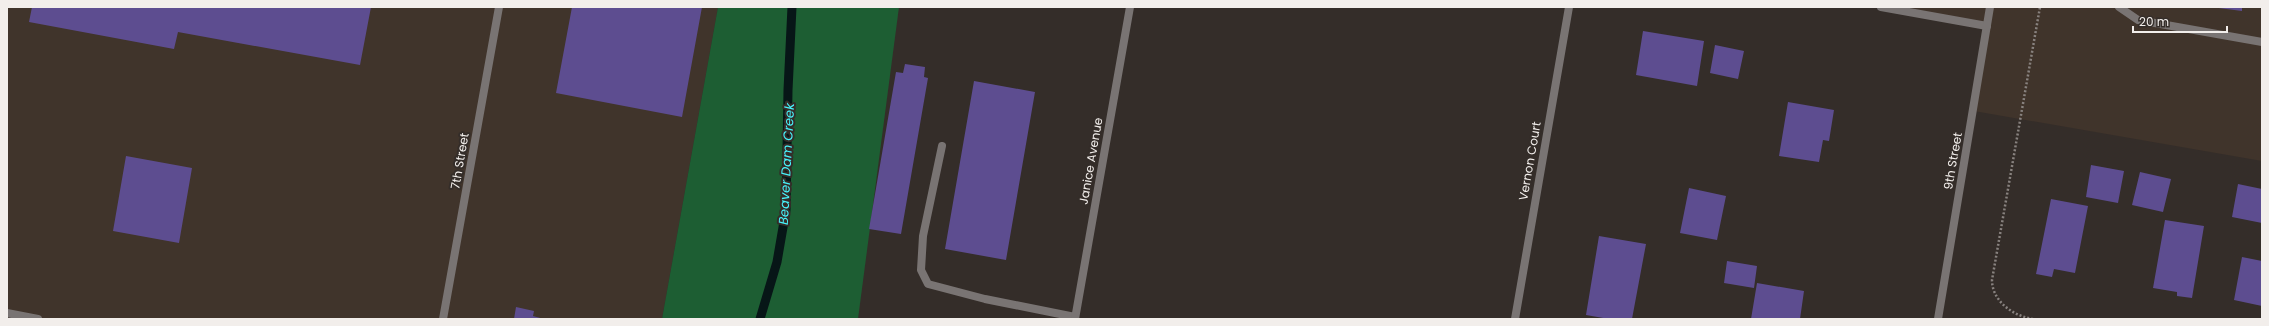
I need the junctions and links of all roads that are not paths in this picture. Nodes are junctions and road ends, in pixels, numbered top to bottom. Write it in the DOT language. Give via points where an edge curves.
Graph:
graph roads {
  1 [pos="499,7"];
  2 [pos="1130,7"];
  3 [pos="1569,7"];
  4 [pos="1881,7"];
  5 [pos="1990,7"];
  6 [pos="2119,7"];
  7 [pos="1987,26"];
  8 [pos="2262,42"];
  9 [pos="942,146"];
  10 [pos="7,314"];
  11 [pos="1075,318"];
  12 [pos="38,319"];
  13 [pos="443,319"];
  14 [pos="1515,319"];
  15 [pos="1938,319"];
  1 -- 13 [label="street, 7th Street"];
  2 -- 11 [label="street, Janice Avenue"];
  3 -- 14 [label="street, Vernon Court"];
  4 -- 7 [label="street"];
  5 -- 7 [label="street, 9th Street"];
  6 -- 8 [label="street" via="2138,20"];
  7 -- 15 [label="street, 9th Street"];
  9 -- 11 [label="street" via="923,236 921,270 928,284"];
  10 -- 12 [label="street"];
}
